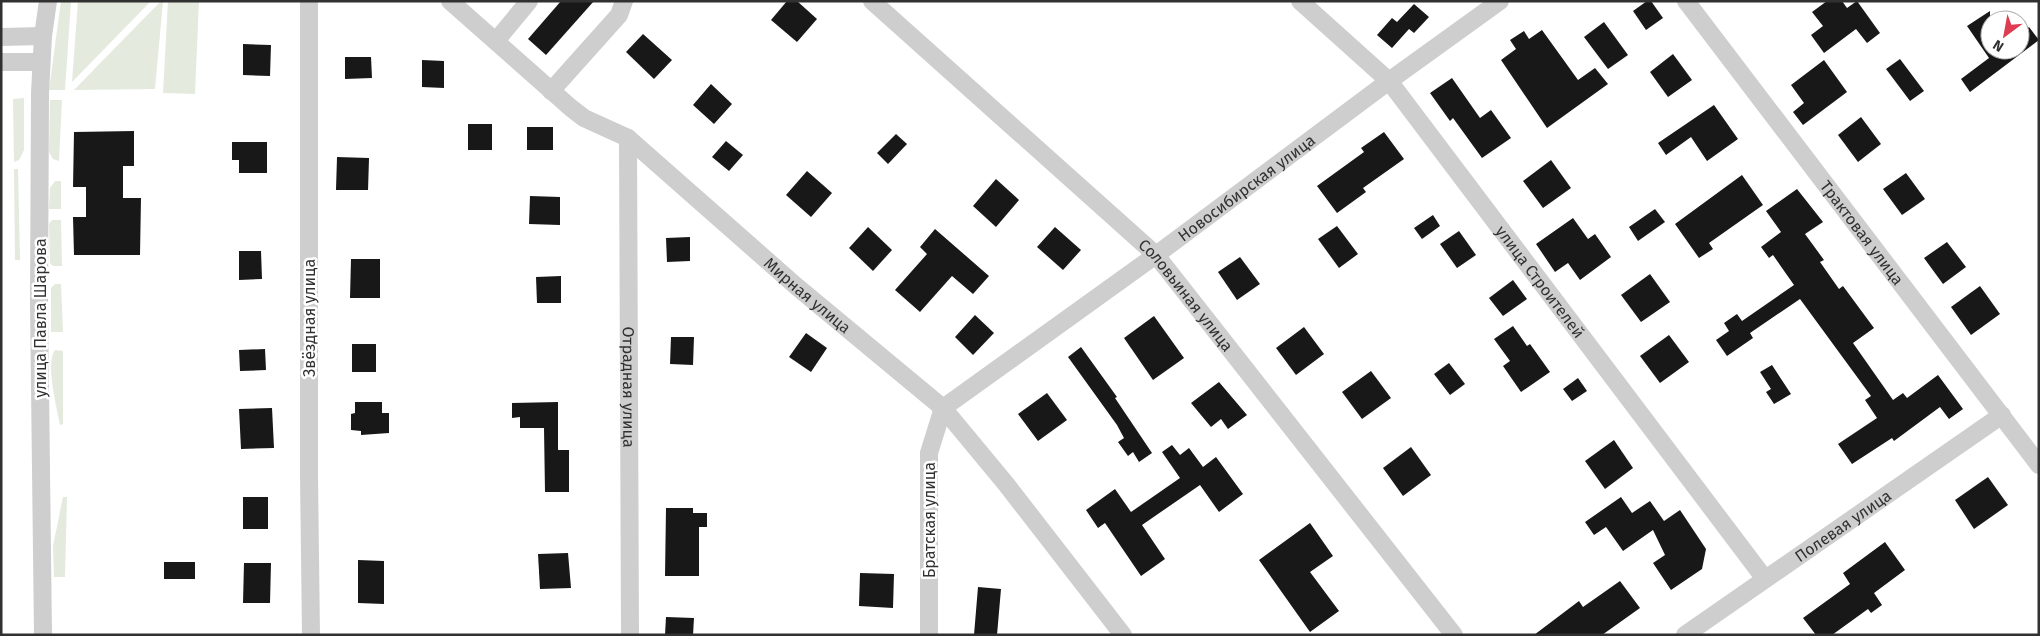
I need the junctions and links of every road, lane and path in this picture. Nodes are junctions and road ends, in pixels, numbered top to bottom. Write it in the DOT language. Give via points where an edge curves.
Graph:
graph roads {
  1 [pos="48,1"];
  2 [pos="309,1"];
  3 [pos="450,1"];
  4 [pos="529,1"];
  5 [pos="624,1"];
  6 [pos="872,1"];
  7 [pos="1300,1"];
  8 [pos="1500,1"];
  9 [pos="1686,1"];
  10 [pos="1,36"];
  11 [pos="43,36"];
  12 [pos="496,42"];
  13 [pos="1,62"];
  14 [pos="41,62"];
  15 [pos="1389,81"];
  16 [pos="551,91"];
  17 [pos="628,138"];
  18 [pos="1156,255"];
  19 [pos="943,408"];
  20 [pos="2002,415"];
  21 [pos="2039,465"];
  22 [pos="1765,578"];
  23 [pos="43,635"];
  24 [pos="311,635"];
  25 [pos="630,635"];
  26 [pos="930,635"];
  27 [pos="1123,635"];
  28 [pos="1454,635"];
  29 [pos="1685,635"];
  1 -- 11 [label="street, улица Павла Шарова"];
  2 -- 24 [label="street, Звёздная улица"];
  3 -- 12 [label="street, Мирная улица"];
  4 -- 12 [label="street"];
  5 -- 16 [label="street" via="619,15"];
  6 -- 18 [label="street, Соловьиная улица"];
  7 -- 15 [label="street, улица Строителей"];
  8 -- 15 [label="street, Новосибирская улица"];
  9 -- 20 [label="street, Трактовая улица"];
  10 -- 11 [label="street"];
  11 -- 14 [label="street, улица Павла Шарова"];
  12 -- 16 [label="street, Мирная улица"];
  13 -- 14 [label="street"];
  14 -- 23 [label="street, улица Павла Шарова" via="39,303"];
  15 -- 18 [label="street, Новосибирская улица"];
  15 -- 22 [label="street, улица Строителей"];
  16 -- 17 [label="street, Мирная улица" via="584,118"];
  17 -- 19 [label="street, Мирная улица" via="796,286"];
  17 -- 25 [label="street, Отрадная улица"];
  18 -- 19 [label="street, Новосибирская улица"];
  18 -- 28 [label="street, Соловьиная улица"];
  19 -- 26 [label="street, Братская улица" via="929,453"];
  19 -- 27 [label="street, Мирная улица"];
  20 -- 21 [label="street, Трактовая улица"];
  20 -- 22 [label="street, Полевая улица"];
  22 -- 29 [label="street, Полевая улица"];
}
